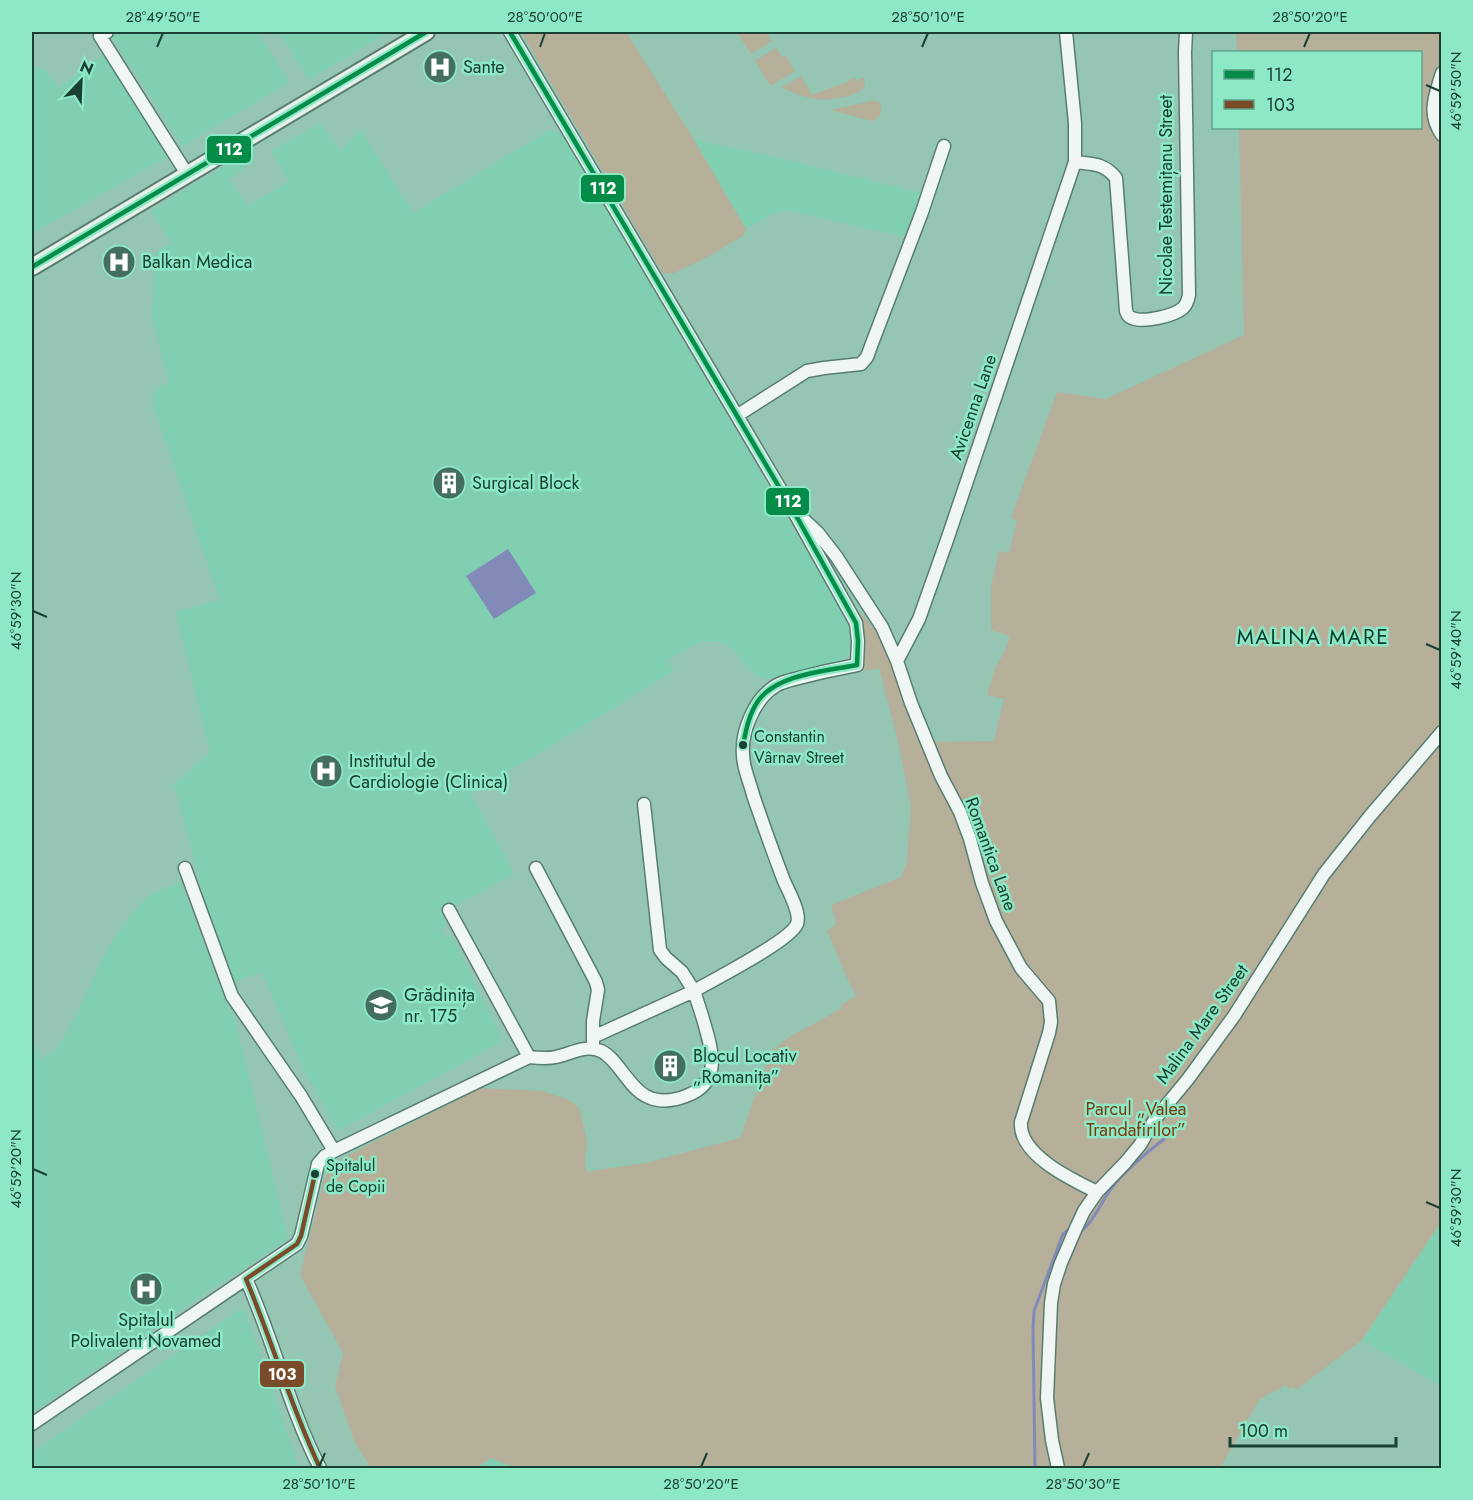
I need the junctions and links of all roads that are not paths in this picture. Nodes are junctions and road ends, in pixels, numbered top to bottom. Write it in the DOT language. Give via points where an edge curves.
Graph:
graph roads {
  1 [pos="107,32"];
  2 [pos="426,32"];
  3 [pos="510,32"];
  4 [pos="1066,32"];
  5 [pos="1186,32"];
  6 [pos="1442,74"];
  7 [pos="1442,135"];
  8 [pos="944,146"];
  9 [pos="1075,162"];
  10 [pos="187,174"];
  11 [pos="32,267"];
  12 [pos="738,415"];
  13 [pos="794,512"];
  14 [pos="897,661"];
  15 [pos="1442,732"];
  16 [pos="644,804"];
  17 [pos="185,868"];
  18 [pos="536,868"];
  19 [pos="449,910"];
  20 [pos="694,991"];
  21 [pos="593,1043"];
  22 [pos="529,1057"];
  23 [pos="334,1151"];
  24 [pos="1097,1192"];
  25 [pos="246,1279"];
  26 [pos="32,1424"];
  27 [pos="320,1468"];
  28 [pos="1058,1468"];
  1 -- 10 [label="street" via="100,36"];
  2 -- 10 [label="main road"];
  3 -- 12 [label="street"];
  4 -- 9 [label="street"];
  5 -- 9 [label="street, Nicolae Testemițanu Street" via="1189,295 1182,308 1149,319 1128,316 1116,178 1108,168"];
  6 -- 7 [label="street" via="1433,117"];
  8 -- 12 [label="street" via="867,357 861,364 807,371"];
  9 -- 14 [label="street, Avicenna Lane" via="944,550 919,619"];
  10 -- 11 [label="main road"];
  12 -- 13 [label="street"];
  13 -- 14 [label="street, Romantica Lane" via="836,556 882,627"];
  13 -- 20 [label="street" via="856,623 857,664 776,685 755,707 742,757 768,841 798,916 797,923 765,951"];
  14 -- 24 [label="street, Romantica Lane" via="941,776 960,812 996,921 1021,968 1049,1001 1049,1033 1021,1122 1022,1137 1033,1152"];
  15 -- 24 [label="street, Malina Mare Street" via="1337,856 1234,1016 1155,1119 1140,1145"];
  16 -- 20 [label="street" via="660,950"];
  17 -- 23 [label="street" via="232,996"];
  18 -- 21 [label="street" via="596,982"];
  19 -- 22 [label="street"];
  20 -- 21 [label="street"];
  20 -- 21 [label="street" via="713,1067 708,1079 692,1094 668,1101 648,1097"];
  21 -- 22 [label="street" via="555,1057"];
  22 -- 23 [label="street"];
  23 -- 25 [label="street" via="318,1164 297,1244"];
  24 -- 28 [label="street, Malina Mare Street" via="1065,1254 1051,1303 1047,1398"];
  25 -- 26 [label="street"];
  25 -- 27 [label="street"];
}
